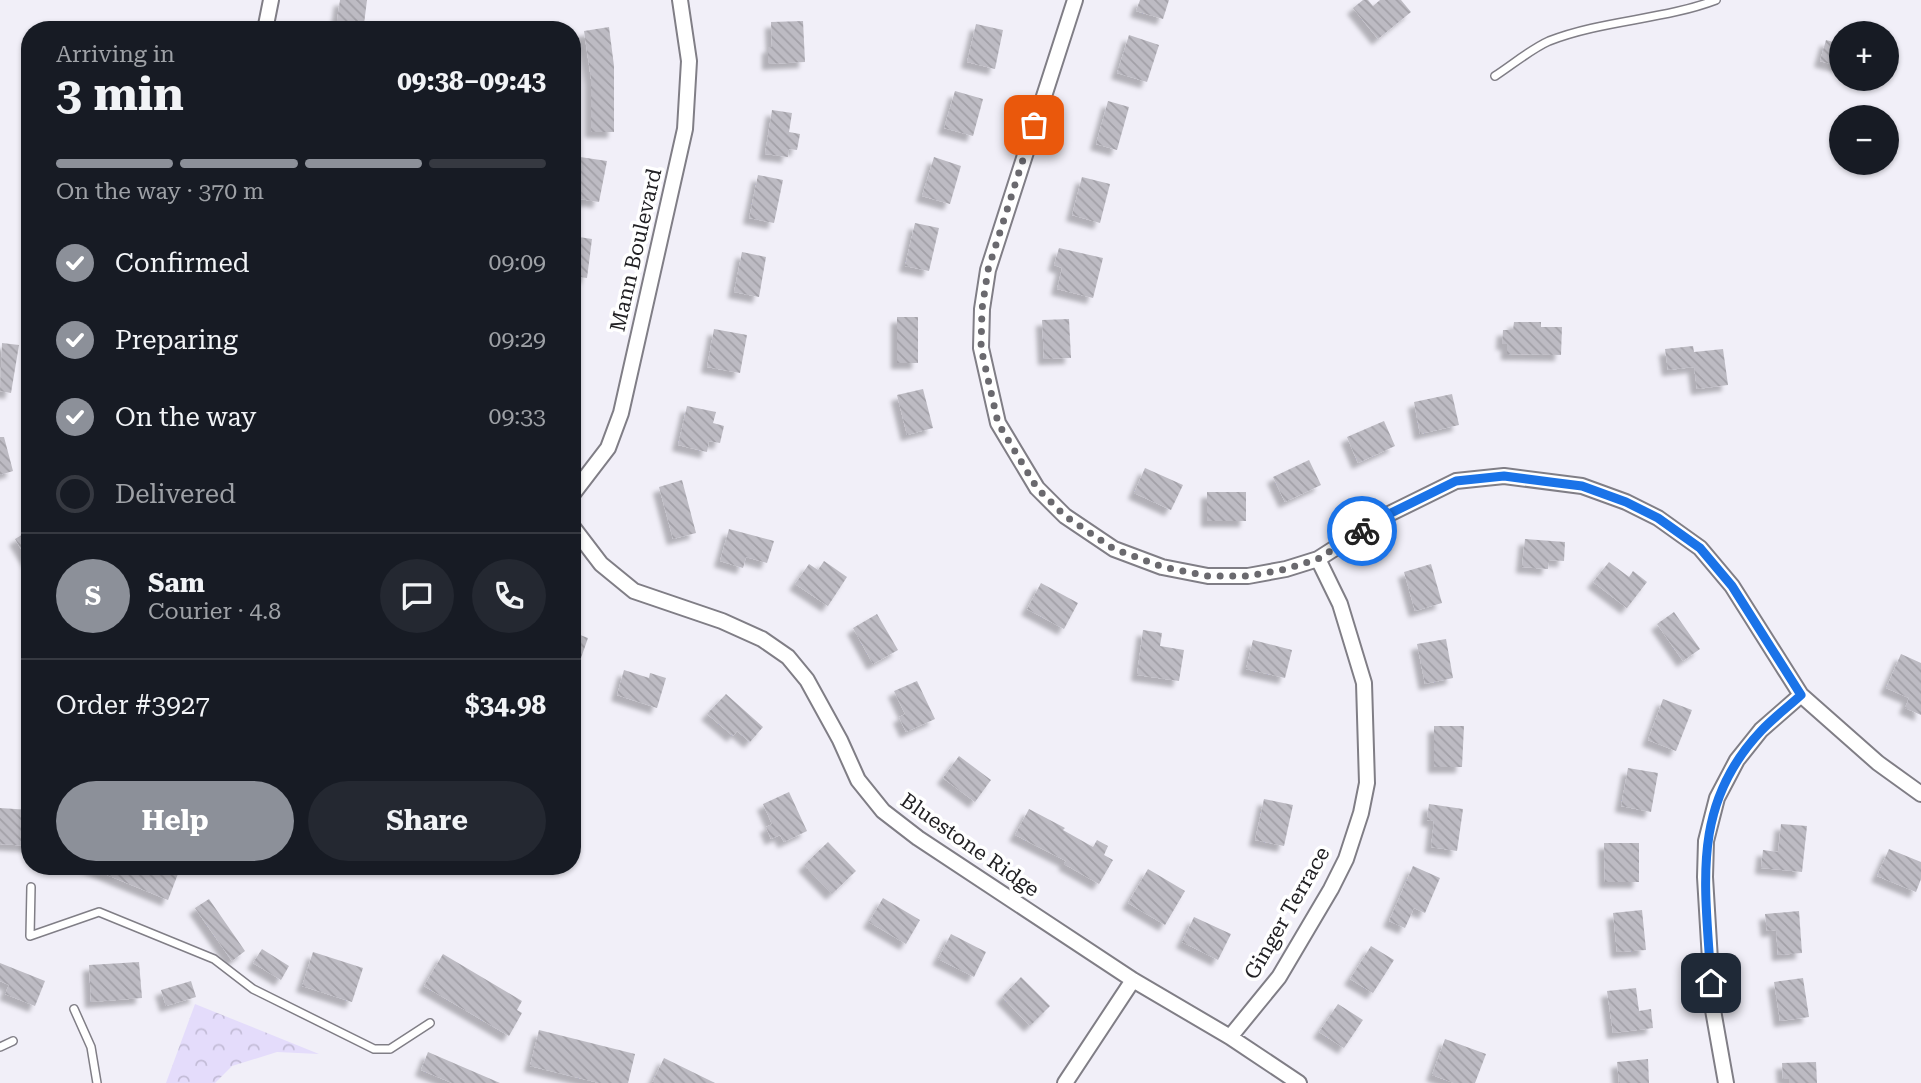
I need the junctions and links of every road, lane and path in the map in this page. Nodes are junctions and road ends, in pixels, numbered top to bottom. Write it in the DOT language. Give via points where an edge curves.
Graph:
graph roads {
  1 [pos="271,0"];
  2 [pos="680,0"];
  3 [pos="1075,0"];
  4 [pos="1716,0"];
  5 [pos="267,21"];
  6 [pos="1495,76"];
  7 [pos="581,483"];
  8 [pos="581,538"];
  9 [pos="1318,559"];
  10 [pos="1801,695"];
  11 [pos="1921,794"];
  12 [pos="32,887"];
  13 [pos="1133,981"];
  14 [pos="74,1009"];
  15 [pos="430,1023"];
  16 [pos="1230,1037"];
  17 [pos="13,1041"];
  18 [pos="0,1047"];
  19 [pos="97,1083"];
  20 [pos="1065,1083"];
  21 [pos="1299,1083"];
  22 [pos="1726,1083"];
  1 -- 5 [label="street"];
  2 -- 7 [label="street, Mann Boulevard" via="689,61 685,129 621,413 608,448"];
  3 -- 9 [label="street" via="988,270 981,348 998,423 1037,488 1065,516 1114,549 1163,567 1208,576 1248,576"];
  4 -- 6 [label="lane" via="1548,42"];
  8 -- 13 [label="street, Bluestone Ridge" via="601,564 634,592 722,621 788,657 807,680 858,779 883,811"];
  9 -- 10 [label="street" via="1387,515 1456,481 1504,476 1582,486 1658,518 1700,548 1732,586"];
  9 -- 16 [label="street, Ginger Terrace" via="1340,604 1364,683 1367,783 1346,859 1331,889 1279,977"];
  10 -- 11 [label="street"];
  10 -- 22 [label="street" via="1761,730 1737,760 1717,798 1706,841 1713,1010"];
  12 -- 15 [label="lane" via="30,936 99,912 214,959 253,989 374,1049 390,1049"];
  13 -- 16 [label="street, Bluestone Ridge"];
  13 -- 20 [label="street"];
  14 -- 19 [label="lane" via="91,1047"];
  16 -- 21 [label="street, Bluestone Ridge"];
  17 -- 18 [label="lane"];
}
